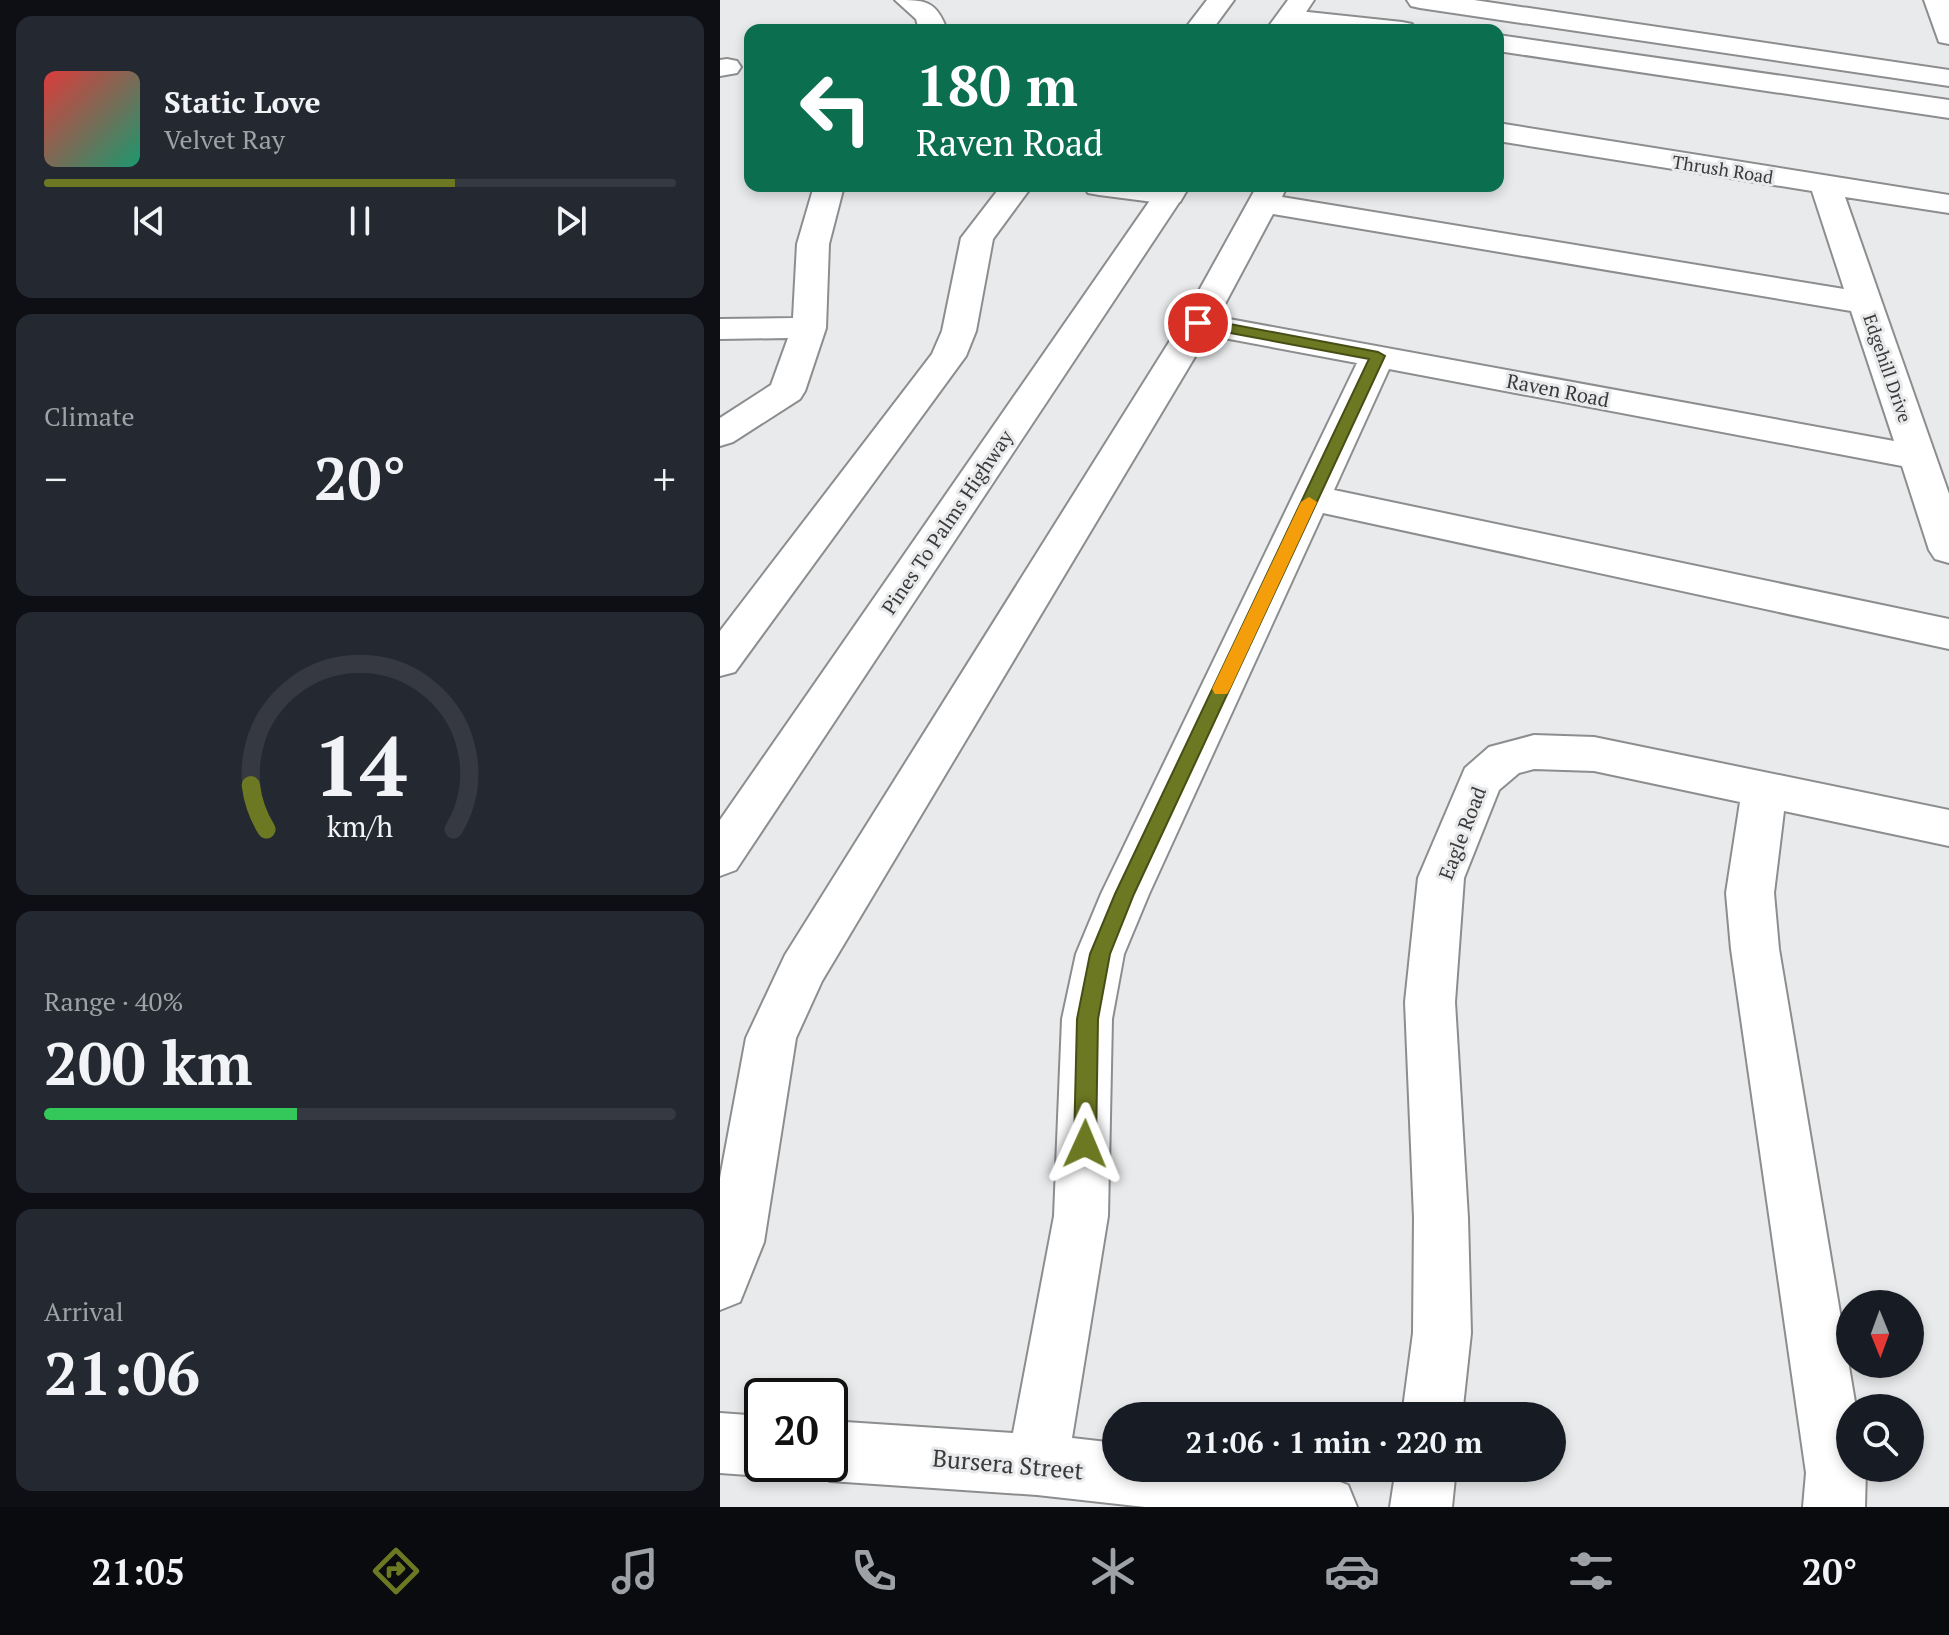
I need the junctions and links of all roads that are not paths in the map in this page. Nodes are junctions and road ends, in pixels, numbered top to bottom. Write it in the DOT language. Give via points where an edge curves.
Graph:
graph roads {
  1 [pos="908,0"];
  2 [pos="1221,0"];
  3 [pos="1420,0"];
  4 [pos="1937,0"];
  5 [pos="1290,16"];
  6 [pos="931,24"];
  7 [pos="1203,24"];
  8 [pos="1354,24"];
  9 [pos="1949,36"];
  10 [pos="1504,44"];
  11 [pos="1949,78"];
  12 [pos="1949,109"];
  13 [pos="1504,133"];
  14 [pos="1826,186"];
  15 [pos="827,192"];
  16 [pos="1012,192"];
  17 [pos="1171,192"];
  18 [pos="1268,194"];
  19 [pos="1949,204"];
  20 [pos="1866,303"];
  21 [pos="1198,323"];
  22 [pos="809,328"];
  23 [pos="720,329"];
  24 [pos="1378,356"];
  25 [pos="720,434"];
  26 [pos="1918,457"];
  27 [pos="1311,498"];
  28 [pos="1949,550"];
  29 [pos="1949,634"];
  30 [pos="720,661"];
  31 [pos="1764,790"];
  32 [pos="1949,828"];
  33 [pos="720,857"];
  34 [pos="720,1282"];
  35 [pos="1434,1402"];
  36 [pos="720,1443"];
  37 [pos="744,1445"];
  38 [pos="848,1452"];
  39 [pos="1037,1465"];
  40 [pos="1424,1482"];
  41 [pos="1326,1507"];
  42 [pos="1421,1507"];
  43 [pos="1834,1507"];
  1 -- 6 [label="street" via="928,15"];
  2 -- 7 [label="street"];
  3 -- 11 [label="street"];
  4 -- 9 [label="street"];
  5 -- 8 [label="street"];
  10 -- 12 [label="street"];
  13 -- 14 [label="street, Thrush Road"];
  14 -- 19 [label="street, Thrush Road"];
  14 -- 20 [label="street, Edgehill Drive"];
  15 -- 22 [label="street" via="813,244"];
  16 -- 30 [label="street" via="977,238 949,356"];
  17 -- 33 [label="street, Pines To Palms Highway"];
  18 -- 20 [label="street"];
  18 -- 21 [label="street"];
  20 -- 26 [label="street, Edgehill Drive"];
  21 -- 24 [label="street, Raven Road"];
  21 -- 34 [label="street" via="802,970 771,1038 736,1242"];
  22 -- 23 [label="street"];
  22 -- 25 [label="street" via="787,391"];
  24 -- 26 [label="street, Raven Road"];
  24 -- 27 [label="street"];
  26 -- 28 [label="street, Edgehill Drive"];
  27 -- 29 [label="street"];
  27 -- 39 [label="street" via="1100,954 1087,1019 1081,1216"];
  31 -- 32 [label="street, Eagle Road"];
  31 -- 35 [label="street, Eagle Road" via="1594,754 1534,752 1505,759 1481,780 1441,878 1430,1002 1441,1218 1442,1333"];
  31 -- 43 [label="street" via="1750,893 1753,935 1836,1473"];
  36 -- 37 [label="street"];
  38 -- 39 [label="street, Bursera Street"];
  39 -- 41 [label="street, Bursera Street" via="1281,1491"];
  40 -- 42 [label="street"];
}
